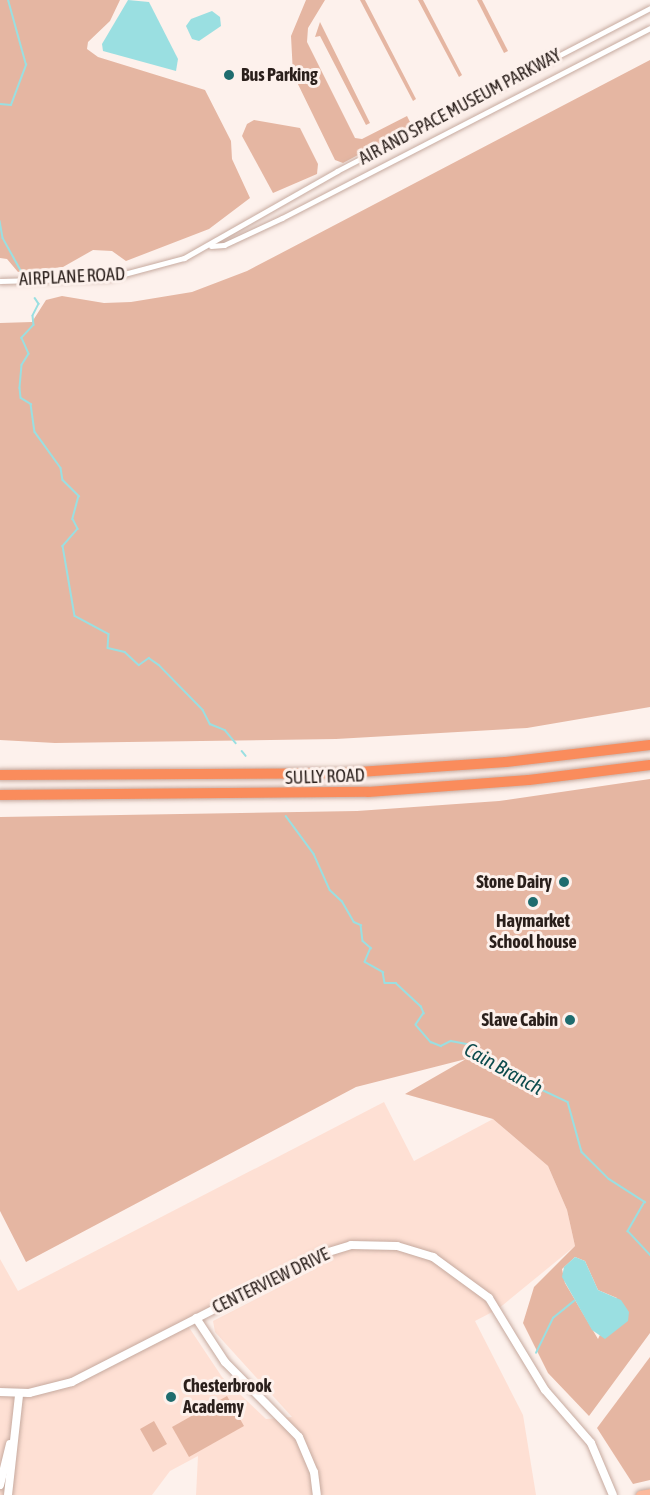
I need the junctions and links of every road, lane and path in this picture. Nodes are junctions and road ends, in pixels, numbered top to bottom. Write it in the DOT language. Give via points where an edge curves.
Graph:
graph roads {
  1 [pos="650,8"];
  2 [pos="650,28"];
  3 [pos="270,207"];
  4 [pos="278,220"];
  5 [pos="211,246"];
  6 [pos="0,281"];
  7 [pos="650,743"];
  8 [pos="650,765"];
  9 [pos="0,775"];
  10 [pos="0,795"];
  11 [pos="196,1318"];
  12 [pos="0,1392"];
  13 [pos="19,1395"];
  14 [pos="12,1437"];
  15 [pos="0,1485"];
  16 [pos="650,1493"];
  17 [pos="8,1495"];
  18 [pos="317,1495"];
  19 [pos="613,1495"];
  20 [pos="640,1495"];
  1 -- 3 [label="street, AIR AND SPACE MUSEUM PARKWAY"];
  2 -- 4 [label="street, AIR AND SPACE MUSEUM PARKWAY"];
  3 -- 5 [label="street, AIRPLANE ROAD" via="237,225"];
  4 -- 5 [label="street, AIRPLANE ROAD" via="224,245"];
  5 -- 6 [label="street, AIRPLANE ROAD" via="168,265 128,275 88,280"];
  7 -- 9 [label="highway, SULLY ROAD" via="506,762 344,773"];
  8 -- 10 [label="highway, SULLY ROAD" via="497,783 368,792"];
  11 -- 13 [label="street, CENTERVIEW DRIVE" via="72,1382"];
  11 -- 18 [label="street" via="225,1362 299,1437 314,1472"];
  11 -- 19 [label="street, CENTERVIEW DRIVE" via="313,1258 351,1245 397,1246 430,1255 476,1284 496,1307 534,1374 591,1443"];
  12 -- 13 [label="street, CENTERVIEW DRIVE"];
  13 -- 14 [label="street"];
  14 -- 15 [label="street"];
  14 -- 17 [label="street"];
  16 -- 20 [label="main road"];
}
